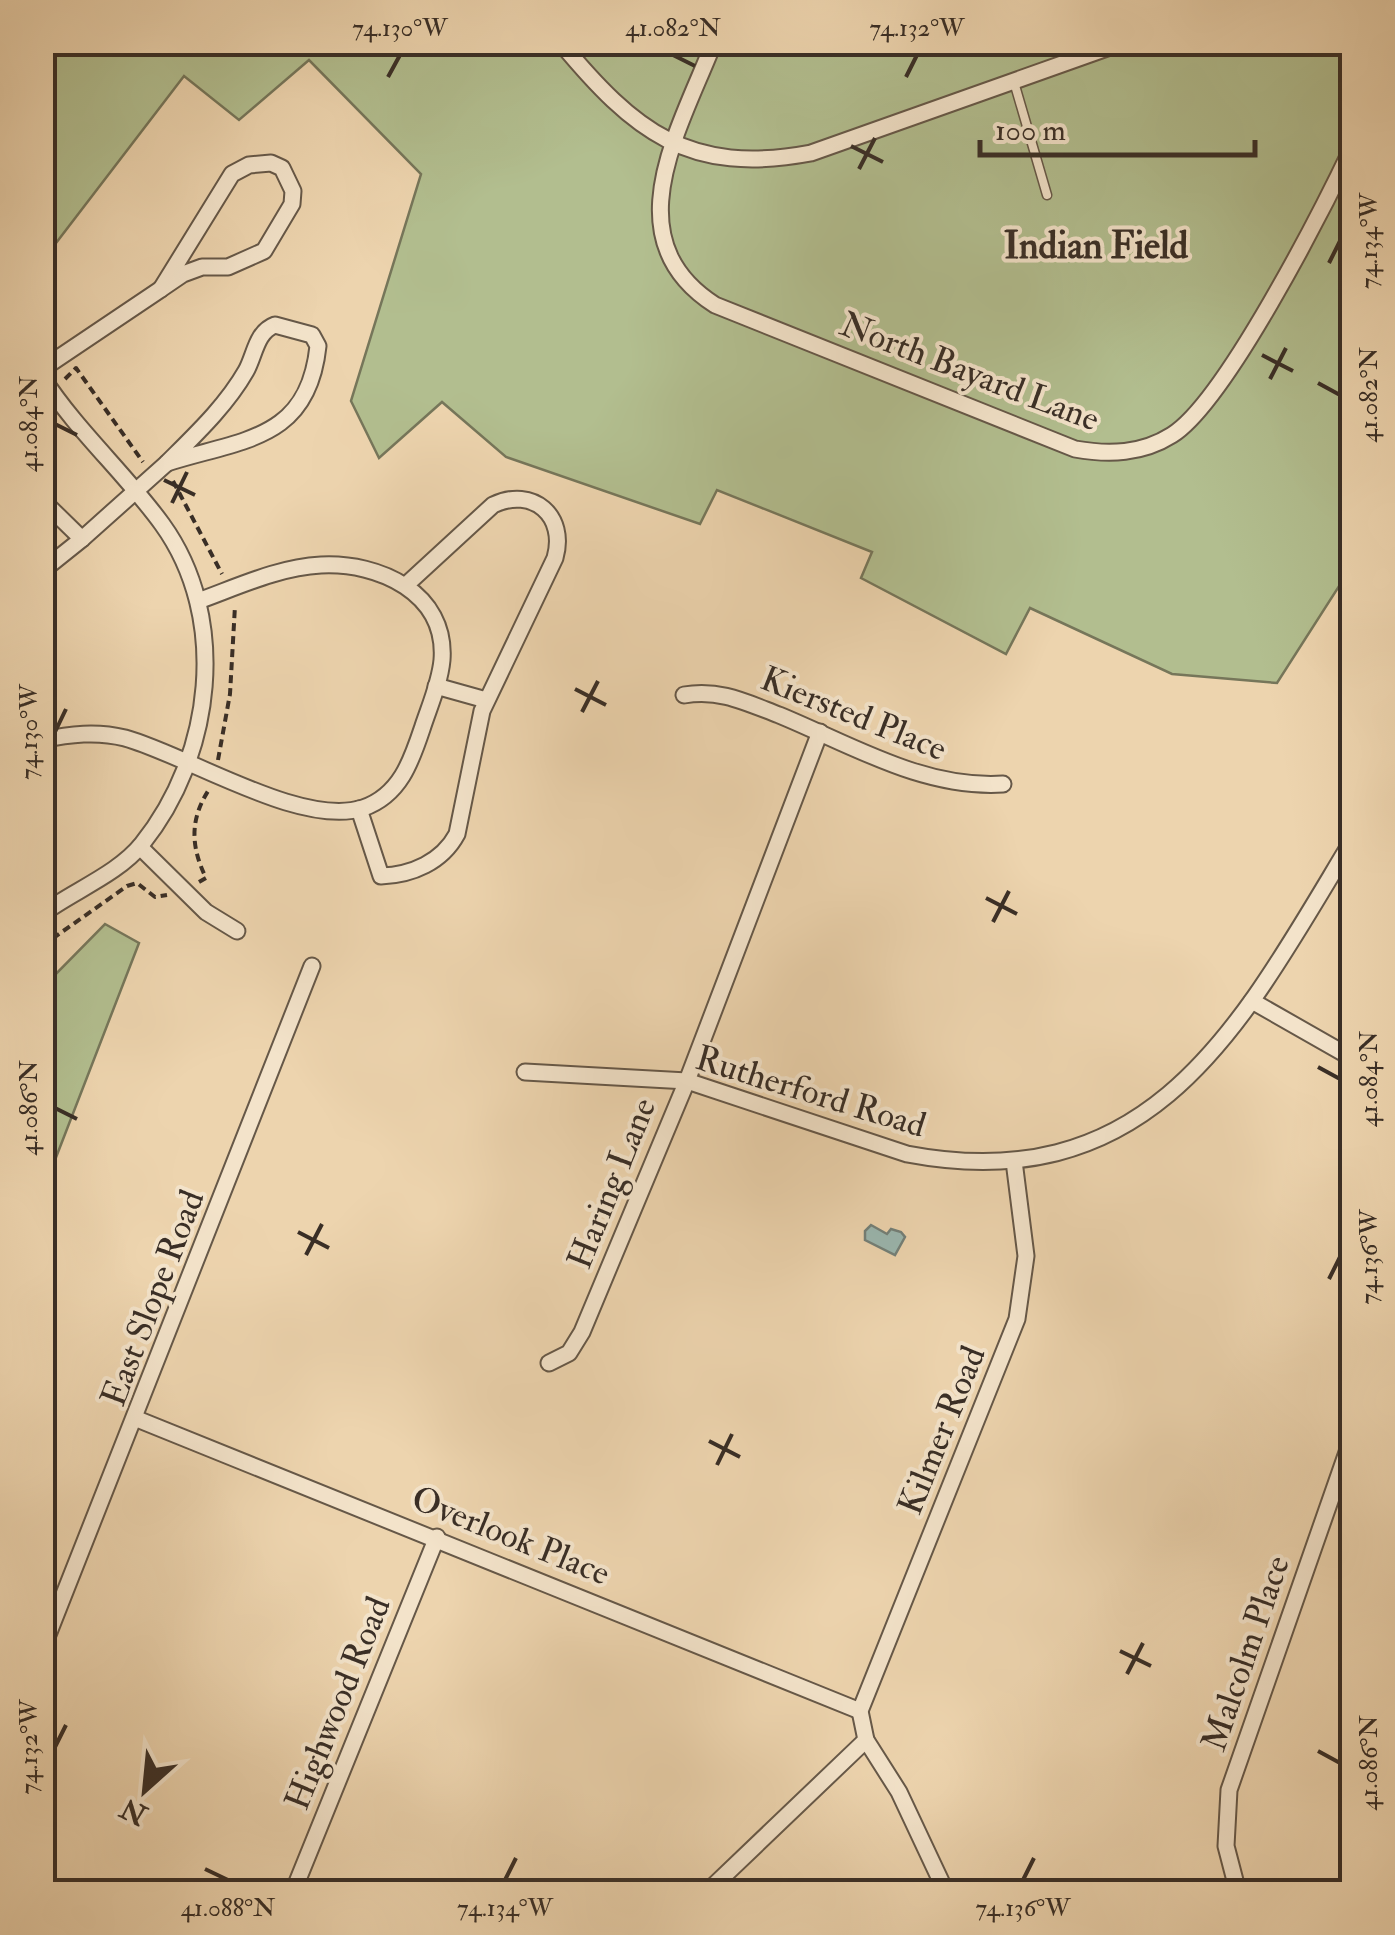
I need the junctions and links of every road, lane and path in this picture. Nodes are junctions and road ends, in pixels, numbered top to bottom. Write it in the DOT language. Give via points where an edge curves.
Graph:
graph roads {
  1 [pos="560,42"];
  2 [pos="714,42"];
  3 [pos="1124,42"];
  4 [pos="1014,82"];
  5 [pos="674,143"];
  6 [pos="1352,148"];
  7 [pos="1047,195"];
  8 [pos="161,290"];
  9 [pos="42,373"];
  10 [pos="52,392"];
  11 [pos="42,415"];
  12 [pos="164,465"];
  13 [pos="42,474"];
  14 [pos="134,491"];
  15 [pos="42,500"];
  16 [pos="82,540"];
  17 [pos="42,571"];
  18 [pos="406,585"];
  19 [pos="229,590"];
  20 [pos="198,601"];
  21 [pos="436,686"];
  22 [pos="684,695"];
  23 [pos="486,700"];
  24 [pos="820,732"];
  25 [pos="42,740"];
  26 [pos="186,764"];
  27 [pos="215,774"];
  28 [pos="1004,784"];
  29 [pos="359,809"];
  30 [pos="1352,841"];
  31 [pos="140,847"];
  32 [pos="184,891"];
  33 [pos="42,914"];
  34 [pos="237,931"];
  35 [pos="42,946"];
  36 [pos="312,966"];
  37 [pos="1252,1001"];
  38 [pos="1352,1058"];
  39 [pos="525,1072"];
  40 [pos="687,1080"];
  41 [pos="1014,1161"];
  42 [pos="548,1363"];
  43 [pos="137,1419"];
  44 [pos="1352,1438"];
  45 [pos="437,1536"];
  46 [pos="42,1650"];
  47 [pos="860,1711"];
  48 [pos="866,1740"];
  49 [pos="293,1892"];
  50 [pos="707,1892"];
  51 [pos="946,1892"];
  52 [pos="1238,1892"];
  1 -- 5 [label="street" via="622,112"];
  2 -- 5 [label="street, North Bayard Lane"];
  3 -- 4 [label="street"];
  4 -- 5 [label="street" via="810,154 722,158"];
  4 -- 7 [label="lane"];
  5 -- 6 [label="street, North Bayard Lane" via="662,182 661,236 696,293 1075,449 1100,453 1170,437 1204,406"];
  8 -- 8 [label="street" via="202,267 228,267 264,251 292,204 290,178 282,168 249,165 232,174"];
  8 -- 9 [label="street"];
  9 -- 10 [label="street"];
  10 -- 12 [label="path" via="76,368 145,465"];
  10 -- 14 [label="street"];
  11 -- 13 [label="path" via="49,442"];
  12 -- 12 [label="street" via="284,425 300,404 318,352 312,336 267,328 228,396"];
  12 -- 14 [label="street"];
  12 -- 19 [label="path"];
  14 -- 16 [label="street"];
  14 -- 20 [label="street" via="181,554"];
  15 -- 16 [label="street"];
  16 -- 17 [label="street"];
  18 -- 19 [label="street" via="351,566 324,565"];
  18 -- 21 [label="street" via="438,625 442,660"];
  18 -- 23 [label="street" via="506,498 534,501 554,518 556,558"];
  19 -- 20 [label="street"];
  19 -- 27 [label="path" via="235,607 232,675"];
  20 -- 26 [label="street" via="208,684"];
  21 -- 23 [label="street"];
  21 -- 29 [label="street" via="410,765 393,790"];
  22 -- 24 [label="street, Kiersted Place" via="722,692"];
  23 -- 29 [label="street" via="457,834 439,857 381,876"];
  24 -- 28 [label="street, Kiersted Place" via="921,776"];
  24 -- 40 [label="street, Haring Lane"];
  25 -- 26 [label="street" via="93,733 124,738"];
  26 -- 27 [label="street"];
  26 -- 31 [label="street"];
  27 -- 29 [label="street" via="285,800"];
  27 -- 32 [label="path" via="194,824 206,878"];
  30 -- 37 [label="street, Rutherford Road"];
  31 -- 32 [label="street"];
  31 -- 33 [label="street"];
  32 -- 34 [label="street"];
  32 -- 35 [label="path" via="155,897 137,883 127,886"];
  36 -- 43 [label="street, East Slope Road"];
  37 -- 38 [label="street"];
  37 -- 41 [label="street, Rutherford Road" via="1215,1051 1162,1102 1103,1136"];
  39 -- 40 [label="street, Rutherford Road"];
  40 -- 41 [label="street, Rutherford Road" via="907,1154"];
  40 -- 42 [label="street, Haring Lane" via="582,1332 569,1353"];
  41 -- 47 [label="street, Kilmer Road" via="1026,1256 1017,1319"];
  43 -- 45 [label="street, Overlook Place"];
  43 -- 46 [label="street, East Slope Road"];
  44 -- 52 [label="street, Malcolm Place" via="1229,1790 1226,1846"];
  45 -- 47 [label="street, Overlook Place"];
  45 -- 49 [label="street, Highwood Road"];
  47 -- 48 [label="street"];
  48 -- 50 [label="street"];
  48 -- 51 [label="street"];
}
